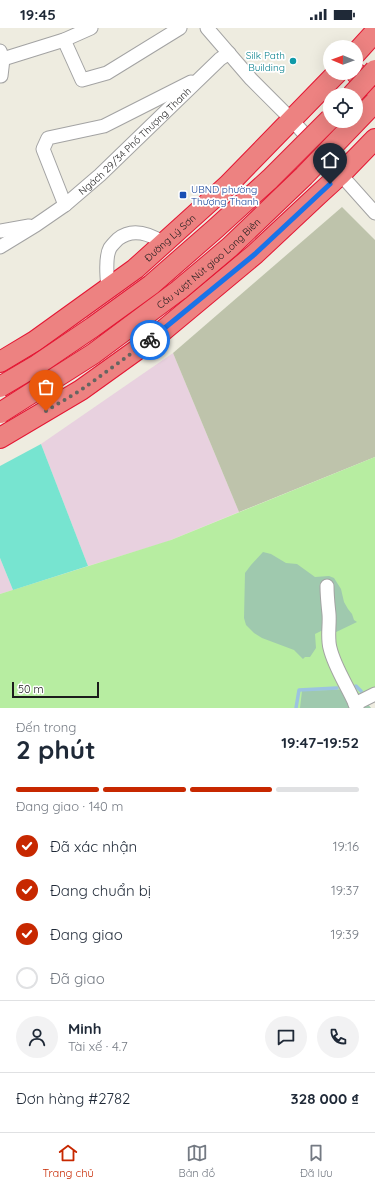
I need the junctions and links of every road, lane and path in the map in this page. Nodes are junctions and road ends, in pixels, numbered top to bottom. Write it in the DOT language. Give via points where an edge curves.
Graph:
graph roads {
  1 [pos="91,28"];
  2 [pos="180,28"];
  3 [pos="207,28"];
  4 [pos="375,32"];
  5 [pos="64,40"];
  6 [pos="363,45"];
  7 [pos="229,53"];
  8 [pos="2,55"];
  9 [pos="375,70"];
  10 [pos="1,76"];
  11 [pos="201,77"];
  12 [pos="330,80"];
  13 [pos="363,80"];
  14 [pos="358,88"];
  15 [pos="375,93"];
  16 [pos="375,102"];
  17 [pos="292,120"];
  18 [pos="323,126"];
  19 [pos="375,139"];
  20 [pos="258,155"];
  21 [pos="341,174"];
  22 [pos="64,205"];
  23 [pos="375,213"];
  24 [pos="293,217"];
  25 [pos="36,224"];
  26 [pos="0,231"];
  27 [pos="164,243"];
  28 [pos="0,247"];
  29 [pos="108,289"];
  30 [pos="1,359"];
  31 [pos="0,387"];
  32 [pos="0,413"];
  33 [pos="0,438"];
  34 [pos="327,586"];
  35 [pos="375,694"];
  36 [pos="356,706"];
  1 -- 5 [label="street"];
  2 -- 5 [label="street" via="107,73 82,80"];
  3 -- 7 [label="street"];
  4 -- 6 [label="highway"];
  5 -- 8 [label="street"];
  7 -- 11 [label="street, Ngách 29/34 Phố Thượng Thanh"];
  7 -- 17 [label="street"];
  8 -- 10 [label="street"];
  9 -- 14 [label="highway, bridge"];
  11 -- 22 [label="street, Ngách 29/34 Phố Thượng Thanh" via="100,175"];
  11 -- 22 [label="street" via="104,126 48,138 43,149"];
  12 -- 17 [label="highway, Đường Lý Sơn"];
  13 -- 15 [label="highway"];
  16 -- 32 [label="highway, Cầu vượt Nút giao Long Biên, bridge" via="230,247 179,290 93,354"];
  17 -- 20 [label="highway, Đường Lý Sơn"];
  17 -- 21 [label="street"];
  18 -- 31 [label="highway, Cầu vượt Nút giao Long Biên, bridge" via="216,229 151,285 93,328"];
  19 -- 21 [label="highway"];
  20 -- 24 [label="highway" via="275,163 290,178 295,194"];
  20 -- 27 [label="highway, Đường Lý Sơn"];
  21 -- 23 [label="street"];
  21 -- 24 [label="highway"];
  22 -- 25 [label="street, Ngách 29/34 Phố Thượng Thanh"];
  24 -- 33 [label="highway" via="255,254 159,334 81,390"];
  25 -- 26 [label="street, Ngách 29/34 Phố Thượng Thanh"];
  25 -- 28 [label="street, Ngách 29/34 Phố Thượng Thanh"];
  27 -- 29 [label="highway, Đường Lý Sơn"];
  27 -- 29 [label="street" via="136,232 123,235 110,249 107,264"];
  29 -- 30 [label="highway, Đường Lý Sơn" via="35,341"];
  34 -- 36 [label="street" via="330,648"];
  35 -- 36 [label="street"];
}
